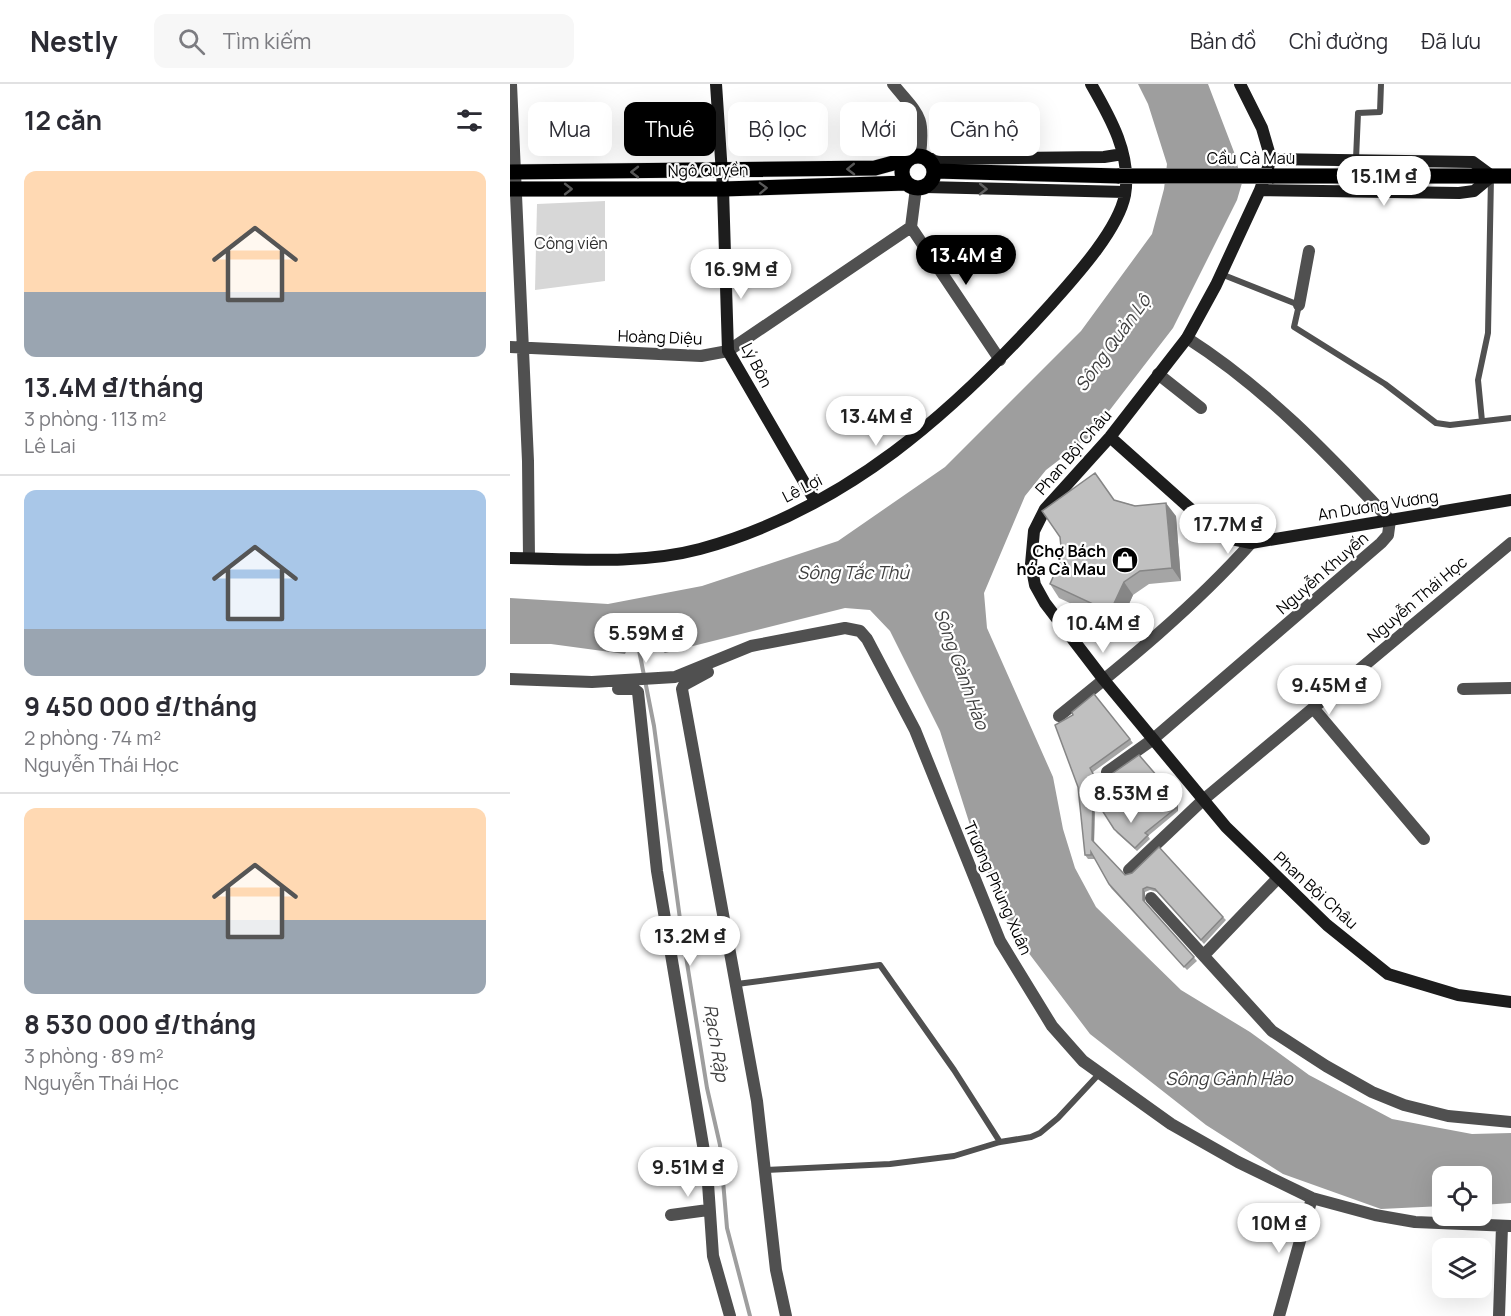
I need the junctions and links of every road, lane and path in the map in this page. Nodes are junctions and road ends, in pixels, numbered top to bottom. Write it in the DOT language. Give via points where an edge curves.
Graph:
graph roads {
  1 [pos="511,84"];
  2 [pos="716,84"];
  3 [pos="893,84"];
  4 [pos="1091,84"];
  5 [pos="1240,84"];
  6 [pos="1381,84"];
  7 [pos="1124,154"];
  8 [pos="1271,159"];
  9 [pos="1356,159"];
  10 [pos="923,161"];
  11 [pos="722,171"];
  12 [pos="512,172"];
  13 [pos="1119,176"];
  14 [pos="1492,176"];
  15 [pos="1511,176"];
  16 [pos="916,186"];
  17 [pos="513,189"];
  18 [pos="723,189"];
  19 [pos="1260,190"];
  20 [pos="1125,192"];
  21 [pos="911,227"];
  22 [pos="1309,251"];
  23 [pos="514,263"];
  24 [pos="1221,274"];
  25 [pos="1299,304"];
  26 [pos="1186,338"];
  27 [pos="516,348"];
  28 [pos="728,351"];
  29 [pos="1000,360"];
  30 [pos="1158,374"];
  31 [pos="1201,408"];
  32 [pos="1511,418"];
  33 [pos="1482,421"];
  34 [pos="1110,437"];
  35 [pos="1511,500"];
  36 [pos="815,501"];
  37 [pos="1390,520"];
  38 [pos="1251,543"];
  39 [pos="1511,543"];
  40 [pos="510,558"];
  41 [pos="529,558"];
  42 [pos="732,654"];
  43 [pos="510,679"];
  44 [pos="1104,680"];
  45 [pos="579,682"];
  46 [pos="1511,688"];
  47 [pos="1462,689"];
  48 [pos="1314,709"];
  49 [pos="1059,716"];
  50 [pos="1152,740"];
  51 [pos="1107,772"];
  52 [pos="1203,800"];
  53 [pos="1424,838"];
  54 [pos="1129,870"];
  55 [pos="1277,879"];
  56 [pos="1151,898"];
  57 [pos="1204,955"];
  58 [pos="737,984"];
  59 [pos="1511,1002"];
  60 [pos="1099,1074"];
  61 [pos="1511,1122"];
  62 [pos="1000,1142"];
  63 [pos="765,1170"];
  64 [pos="1312,1198"];
  65 [pos="708,1210"];
  66 [pos="671,1215"];
  67 [pos="1506,1226"];
  68 [pos="730,1316"];
  69 [pos="786,1316"];
  70 [pos="1279,1316"];
  71 [pos="1499,1316"];
  1 -- 12 [label="street"];
  2 -- 11 [label="street, Lý Bôn"];
  3 -- 10 [label="street" via="921,120"];
  4 -- 7 [label="street, Lê Lợi"];
  5 -- 8 [label="street" via="1262,128"];
  6 -- 9 [label="lane" via="1380,112 1358,113"];
  7 -- 10 [label="street"];
  7 -- 20 [label="street, Lê Lợi"];
  8 -- 9 [label="street"];
  8 -- 19 [label="street, Phan Bội Châu"];
  9 -- 14 [label="street" via="1473,162"];
  10 -- 11 [label="main road, Ngô Quyền, one-way" via="875,168"];
  10 -- 13 [label="main road, Ngô Quyền"];
  10 -- 16 [label="main road" via="932,181"];
  10 -- 16 [label="main road" via="902,168"];
  11 -- 12 [label="main road, Ngô Quyền, one-way"];
  11 -- 18 [label="street, Lý Bôn"];
  12 -- 17 [label="street"];
  13 -- 14 [label="main road, Cầu Cà Mau, bridge"];
  14 -- 15 [label="main road, Cầu Cà Mau"];
  14 -- 19 [label="street" via="1474,191 1459,192"];
  14 -- 33 [label="lane" via="1488,333 1478,381"];
  18 -- 16 [label="main road, Ngô Quyền, one-way"];
  16 -- 20 [label="street, one-way"];
  16 -- 21 [label="street"];
  17 -- 18 [label="main road, Ngô Quyền, one-way"];
  17 -- 23 [label="street"];
  18 -- 28 [label="street, Lý Bôn"];
  19 -- 24 [label="street, Phan Bội Châu"];
  20 -- 29 [label="street, Lê Lợi" via="1123,203 1094,254"];
  21 -- 28 [label="street, Hoàng Diệu"];
  21 -- 29 [label="street"];
  22 -- 25 [label="street"];
  23 -- 27 [label="street"];
  24 -- 25 [label="lane"];
  24 -- 26 [label="street, Phan Bội Châu"];
  25 -- 33 [label="lane" via="1294,327 1385,384 1428,418 1450,425"];
  26 -- 30 [label="street, Phan Bội Châu"];
  26 -- 37 [label="street" via="1267,398"];
  27 -- 28 [label="street, Hoàng Diệu" via="701,356"];
  27 -- 41 [label="street" via="528,461"];
  28 -- 36 [label="street, Lý Bôn"];
  29 -- 36 [label="street, Lê Lợi" via="907,444"];
  30 -- 31 [label="street"];
  30 -- 34 [label="street, Phan Bội Châu"];
  32 -- 33 [label="lane"];
  34 -- 38 [label="street, An Dương Vương" via="1222,537"];
  34 -- 44 [label="street, Phan Bội Châu" via="1045,509 1035,531 1031,564 1035,585 1045,603"];
  35 -- 37 [label="street, An Dương Vương"];
  36 -- 41 [label="street, Lê Lợi" via="699,549 646,556"];
  37 -- 38 [label="street, An Dương Vương"];
  37 -- 50 [label="street, Nguyễn Khuyến" via="1388,535 1382,543"];
  38 -- 44 [label="street" via="1229,568"];
  39 -- 48 [label="street, Nguyễn Thái Học"];
  40 -- 41 [label="street, Lê Lợi"];
  42 -- 45 [label="street, Trương Phùng Xuân" via="675,677"];
  42 -- 58 [label="street" via="723,664 682,689"];
  42 -- 60 [label="street, Trương Phùng Xuân" via="751,646 845,628 860,632 867,639 915,730 1000,941 1052,1026 1068,1047"];
  43 -- 45 [label="street"];
  44 -- 49 [label="street"];
  44 -- 50 [label="street, Phan Bội Châu"];
  45 -- 65 [label="street" via="589,689 638,692 657,871 707,1169"];
  46 -- 47 [label="street"];
  48 -- 52 [label="street, Nguyễn Thái Học"];
  48 -- 53 [label="street"];
  50 -- 51 [label="street, Nguyễn Khuyến"];
  50 -- 52 [label="street, Phan Bội Châu"];
  52 -- 54 [label="street, Nguyễn Thái Học"];
  52 -- 55 [label="street, Phan Bội Châu"];
  55 -- 57 [label="street"];
  55 -- 59 [label="street, Phan Bội Châu" via="1388,974 1458,995"];
  56 -- 57 [label="street"];
  57 -- 61 [label="street" via="1272,1031 1344,1076 1404,1105 1448,1116"];
  58 -- 62 [label="lane" via="880,965"];
  58 -- 63 [label="street"];
  60 -- 62 [label="lane" via="1040,1133"];
  60 -- 64 [label="street, Trương Phùng Xuân" via="1171,1124"];
  62 -- 63 [label="lane" via="954,1156 890,1164"];
  63 -- 69 [label="street" via="776,1270"];
  64 -- 67 [label="street, Trương Phùng Xuân" via="1415,1222"];
  64 -- 70 [label="street"];
  65 -- 66 [label="street"];
  65 -- 68 [label="street" via="713,1256"];
  67 -- 71 [label="street"];
}
